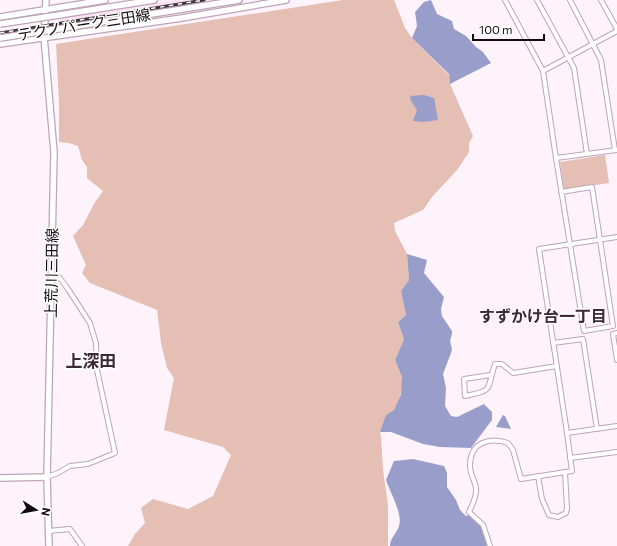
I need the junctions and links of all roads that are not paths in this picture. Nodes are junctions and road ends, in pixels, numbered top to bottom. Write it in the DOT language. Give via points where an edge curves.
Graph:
graph roads {
  1 [pos="46,0"];
  2 [pos="105,0"];
  3 [pos="154,0"];
  4 [pos="239,0"];
  5 [pos="286,0"];
  6 [pos="505,0"];
  7 [pos="538,0"];
  8 [pos="570,0"];
  9 [pos="601,0"];
  10 [pos="45,9"];
  11 [pos="0,17"];
  12 [pos="0,24"];
  13 [pos="617,30"];
  14 [pos="44,37"];
  15 [pos="0,38"];
  16 [pos="0,44"];
  17 [pos="593,44"];
  18 [pos="568,57"];
  19 [pos="543,71"];
  20 [pos="616,150"];
  21 [pos="587,154"];
  22 [pos="556,158"];
  23 [pos="561,192"];
  24 [pos="617,237"];
  25 [pos="601,240"];
  26 [pos="569,244"];
  27 [pos="52,281"];
  28 [pos="617,333"];
  29 [pos="553,343"];
  30 [pos="617,360"];
  31 [pos="557,366"];
  32 [pos="491,375"];
  33 [pos="617,426"];
  34 [pos="597,429"];
  35 [pos="567,433"];
  36 [pos="617,452"];
  37 [pos="570,458"];
  38 [pos="565,472"];
  39 [pos="538,476"];
  40 [pos="47,477"];
  41 [pos="0,478"];
  42 [pos="48,531"];
  43 [pos="49,546"];
  44 [pos="82,546"];
  45 [pos="490,546"];
  1 -- 10 [label="main road, 上荒川三田線"];
  2 -- 10 [label="main road"];
  3 -- 12 [label="main road, テクノパーク三田線, bridge"];
  4 -- 15 [label="main road, テクノパーク三田線, bridge"];
  5 -- 14 [label="main road" via="182,18"];
  6 -- 19 [label="street"];
  7 -- 18 [label="street"];
  8 -- 17 [label="street"];
  9 -- 13 [label="street"];
  10 -- 11 [label="main road"];
  10 -- 14 [label="main road, 上荒川三田線"];
  13 -- 17 [label="street"];
  14 -- 16 [label="main road"];
  14 -- 27 [label="main road, 上荒川三田線" via="54,152"];
  17 -- 18 [label="street"];
  17 -- 20 [label="street" via="601,60"];
  18 -- 19 [label="street"];
  18 -- 21 [label="street" via="574,68"];
  19 -- 22 [label="street"];
  20 -- 21 [label="street"];
  21 -- 22 [label="street"];
  22 -- 23 [label="street"];
  23 -- 25 [label="street" via="592,186"];
  23 -- 26 [label="street"];
  24 -- 25 [label="street"];
  25 -- 26 [label="street"];
  25 -- 26 [label="street" via="613,326 584,331"];
  26 -- 29 [label="street" via="539,249"];
  27 -- 40 [label="main road, 上荒川三田線"];
  27 -- 40 [label="street" via="59,277 90,323 96,343 97,370 115,453 88,464 70,466"];
  28 -- 30 [label="street" via="613,334"];
  29 -- 31 [label="street"];
  29 -- 34 [label="street" via="583,339"];
  31 -- 32 [label="street" via="513,373 502,364 495,364"];
  31 -- 35 [label="street"];
  32 -- 32 [label="street" via="464,379 465,396 486,391 491,385"];
  33 -- 34 [label="street"];
  34 -- 35 [label="street"];
  35 -- 37 [label="street"];
  36 -- 37 [label="street"];
  37 -- 38 [label="street" via="572,471"];
  38 -- 39 [label="street"];
  38 -- 39 [label="street" via="568,508 566,513 558,517 549,515 542,499"];
  39 -- 45 [label="street" via="521,479 513,450 508,443 489,440 480,443 473,452 470,465 476,490 469,512 483,525"];
  40 -- 41 [label="main road"];
  40 -- 42 [label="main road, 上荒川三田線"];
  42 -- 43 [label="main road, 上荒川三田線"];
  42 -- 44 [label="street" via="70,529"];
}
